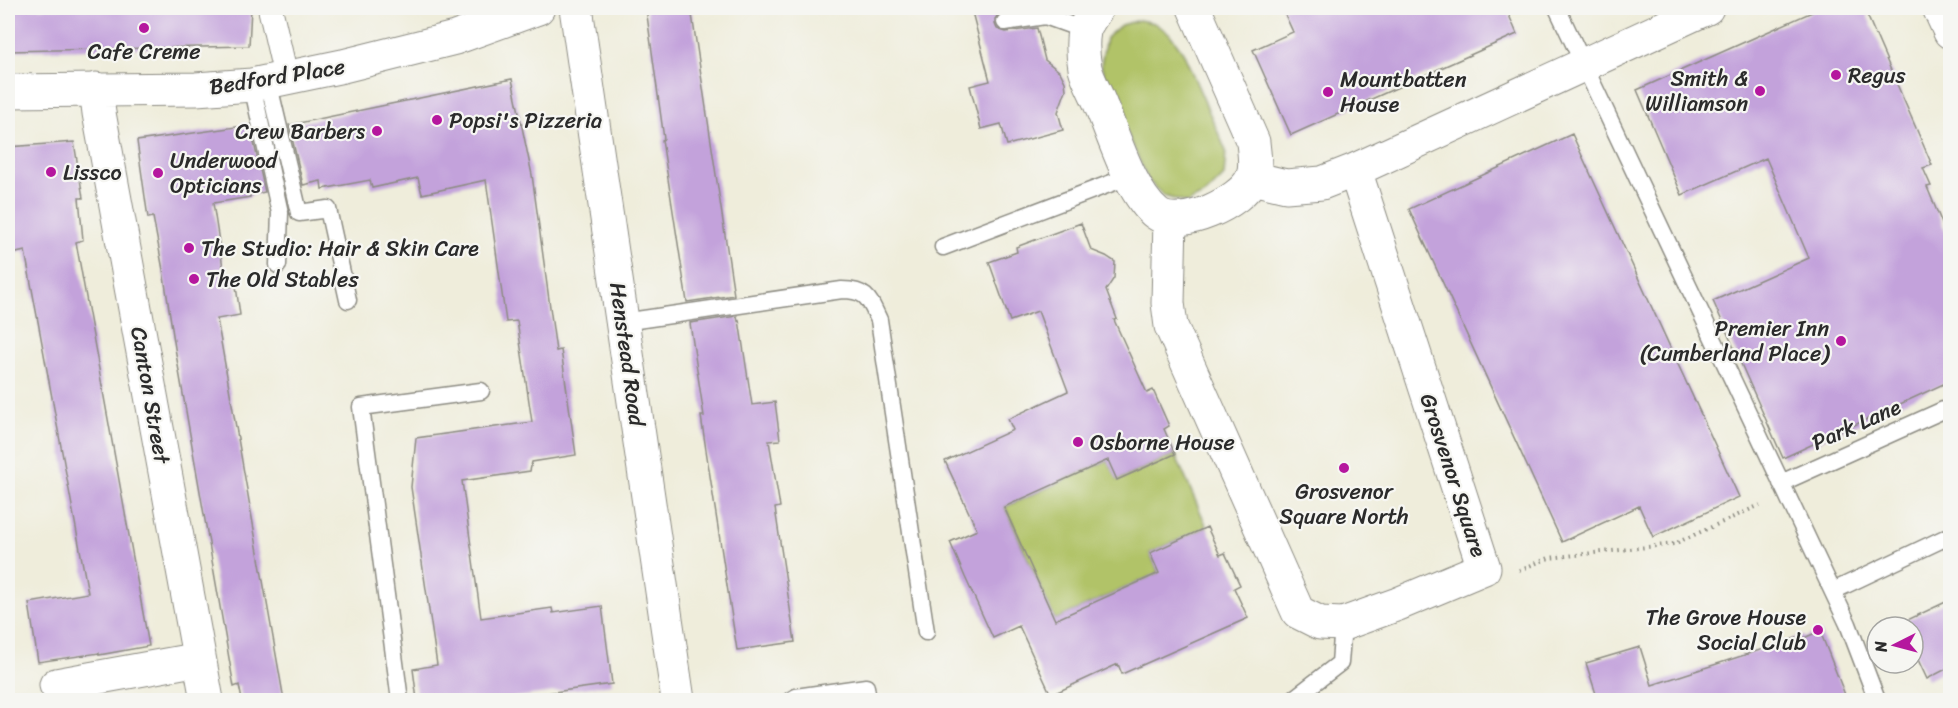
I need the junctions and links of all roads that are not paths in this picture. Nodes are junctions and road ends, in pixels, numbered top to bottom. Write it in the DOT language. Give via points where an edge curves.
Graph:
graph roads {
  1 [pos="270,8"];
  2 [pos="538,8"];
  3 [pos="576,8"];
  4 [pos="1194,8"];
  5 [pos="1557,8"];
  6 [pos="1707,8"];
  7 [pos="1939,8"];
  8 [pos="1091,19"];
  9 [pos="1005,22"];
  10 [pos="1950,32"];
  11 [pos="1582,65"];
  12 [pos="269,81"];
  13 [pos="96,89"];
  14 [pos="8,91"];
  15 [pos="1355,170"];
  16 [pos="1130,176"];
  17 [pos="1252,178"];
  18 [pos="1170,219"];
  19 [pos="943,247"];
  20 [pos="278,265"];
  21 [pos="348,300"];
  22 [pos="623,322"];
  23 [pos="481,391"];
  24 [pos="1950,407"];
  25 [pos="1783,488"];
  26 [pos="1947,537"];
  27 [pos="1833,591"];
  28 [pos="1343,624"];
  29 [pos="926,632"];
  30 [pos="1865,656"];
  31 [pos="199,659"];
  32 [pos="1872,675"];
  33 [pos="56,685"];
  34 [pos="207,700"];
  35 [pos="400,700"];
  36 [pos="678,700"];
  37 [pos="791,700"];
  38 [pos="868,700"];
  39 [pos="1292,700"];
  40 [pos="1877,700"];
  1 -- 12 [label="street"];
  2 -- 12 [label="street, Bedford Place" via="454,38"];
  3 -- 22 [label="street, Henstead Road"];
  4 -- 17 [label="street" via="1253,142"];
  5 -- 11 [label="lane"];
  6 -- 11 [label="street"];
  7 -- 10 [label="street"];
  8 -- 9 [label="lane" via="1045,16"];
  8 -- 16 [label="street" via="1085,69"];
  11 -- 15 [label="street"];
  11 -- 25 [label="lane"];
  12 -- 13 [label="street, Bedford Place" via="196,89"];
  12 -- 20 [label="lane" via="280,213"];
  12 -- 21 [label="lane" via="299,213 328,209"];
  13 -- 14 [label="street, Bedford Place"];
  13 -- 31 [label="street, Canton Street"];
  15 -- 17 [label="street" via="1322,183 1286,186"];
  15 -- 28 [label="street, Grosvenor Square" via="1484,568"];
  16 -- 18 [label="street" via="1158,215"];
  16 -- 19 [label="lane"];
  17 -- 18 [label="street" via="1242,192 1223,205 1189,219"];
  18 -- 28 [label="street, Grosvenor Square" via="1171,326 1298,612 1320,623"];
  22 -- 29 [label="lane" via="842,290 857,290 870,300 879,320"];
  22 -- 36 [label="street, Henstead Road"];
  23 -- 35 [label="lane" via="361,407"];
  24 -- 25 [label="lane, Park Lane"];
  25 -- 27 [label="lane"];
  26 -- 27 [label="lane"];
  27 -- 30 [label="lane"];
  28 -- 39 [label="lane" via="1340,663"];
  31 -- 33 [label="street"];
  31 -- 34 [label="street, Canton Street"];
  32 -- 40 [label="lane"];
  37 -- 38 [label="lane" via="866,687"];
}
